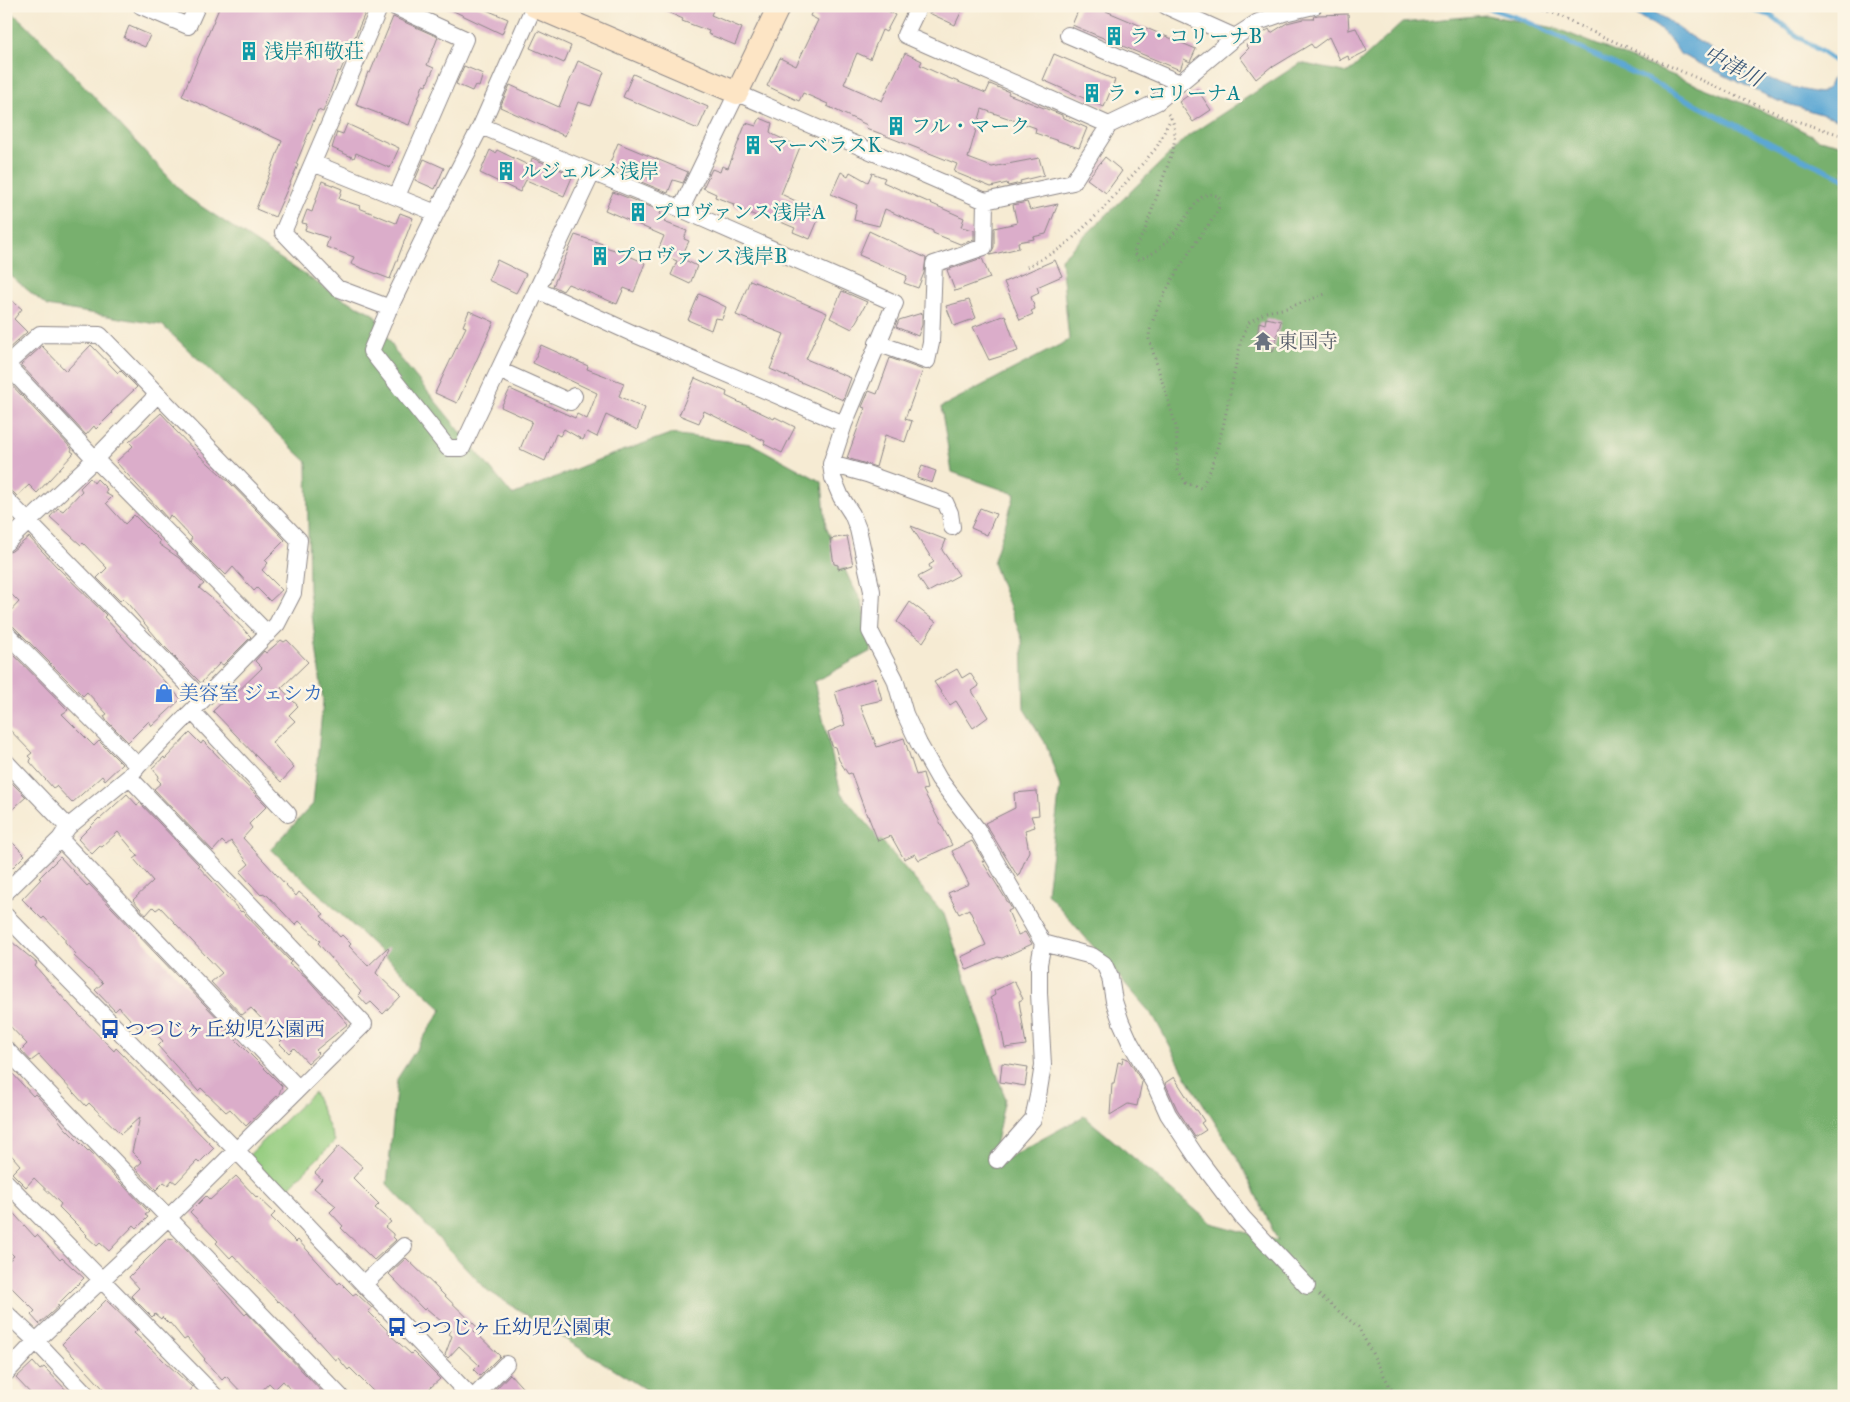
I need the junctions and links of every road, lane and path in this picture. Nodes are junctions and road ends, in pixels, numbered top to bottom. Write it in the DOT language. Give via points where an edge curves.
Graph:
graph roads {
  1 [pos="141,6"];
  2 [pos="196,6"];
  3 [pos="380,6"];
  4 [pos="393,6"];
  5 [pos="534,6"];
  6 [pos="779,6"];
  7 [pos="919,6"];
  8 [pos="1166,6"];
  9 [pos="1314,6"];
  10 [pos="1534,6"];
  11 [pos="1068,35"];
  12 [pos="1235,37"];
  13 [pos="1180,83"];
  14 [pos="737,93"];
  15 [pos="1157,102"];
  16 [pos="1172,118"];
  17 [pos="481,126"];
  18 [pos="1109,126"];
  19 [pos="1844,136"];
  20 [pos="313,163"];
  21 [pos="592,173"];
  22 [pos="397,196"];
  23 [pos="985,201"];
  24 [pos="681,209"];
  25 [pos="436,213"];
  26 [pos="1027,267"];
  27 [pos="537,290"];
  28 [pos="1328,293"];
  29 [pos="390,308"];
  30 [pos="877,343"];
  31 [pos="7,364"];
  32 [pos="499,370"];
  33 [pos="157,395"];
  34 [pos="574,396"];
  35 [pos="844,424"];
  36 [pos="95,459"];
  37 [pos="831,464"];
  38 [pos="6,499"];
  39 [pos="29,522"];
  40 [pos="952,527"];
  41 [pos="6,542"];
  42 [pos="6,633"];
  43 [pos="268,634"];
  44 [pos="197,705"];
  45 [pos="6,762"];
  46 [pos="133,771"];
  47 [pos="288,814"];
  48 [pos="64,834"];
  49 [pos="6,892"];
  50 [pos="6,916"];
  51 [pos="1043,943"];
  52 [pos="6,1050"];
  53 [pos="298,1088"];
  54 [pos="236,1150"];
  55 [pos="997,1160"];
  56 [pos="6,1182"];
  57 [pos="169,1217"];
  58 [pos="404,1246"];
  59 [pos="103,1279"];
  60 [pos="364,1284"];
  61 [pos="1306,1286"];
  62 [pos="6,1313"];
  63 [pos="36,1341"];
  64 [pos="506,1364"];
  65 [pos="6,1373"];
  66 [pos="459,1392"];
  67 [pos="88,1396"];
  68 [pos="215,1396"];
  69 [pos="340,1396"];
  70 [pos="475,1396"];
  71 [pos="1395,1396"];
  1 -- 2 [label="street" via="188,26"];
  3 -- 20 [label="street"];
  4 -- 22 [label="street" via="465,38"];
  5 -- 14 [label="street"];
  5 -- 17 [label="street"];
  6 -- 14 [label="street"];
  7 -- 18 [label="street" via="905,35"];
  8 -- 12 [label="street"];
  9 -- 12 [label="street" via="1258,22"];
  10 -- 19 [label="path" via="1787,118"];
  11 -- 13 [label="street"];
  12 -- 13 [label="street"];
  13 -- 15 [label="street"];
  14 -- 23 [label="street"];
  14 -- 24 [label="street"];
  15 -- 16 [label="path"];
  15 -- 18 [label="street"];
  16 -- 26 [label="path" via="1158,147 1102,210 1072,239"];
  16 -- 28 [label="path" via="1176,135 1173,150 1144,233 1134,252 1139,259 1149,257 1157,250 1202,196 1219,196 1216,214 1166,288 1149,330 1149,340 1176,426 1178,470 1186,483 1201,488 1211,468 1248,323 1266,312"];
  17 -- 21 [label="street"];
  17 -- 25 [label="street"];
  18 -- 23 [label="street" via="1072,182"];
  20 -- 22 [label="street"];
  20 -- 29 [label="street" via="283,232 337,288"];
  21 -- 24 [label="street"];
  21 -- 27 [label="street"];
  22 -- 25 [label="street"];
  23 -- 30 [label="street" via="984,247 934,264 931,343 927,361"];
  24 -- 30 [label="street" via="895,302"];
  25 -- 29 [label="street"];
  27 -- 32 [label="street"];
  27 -- 35 [label="street"];
  29 -- 32 [label="street" via="371,352 448,448 462,448"];
  30 -- 35 [label="street"];
  31 -- 33 [label="street" via="40,334 100,335"];
  31 -- 36 [label="street"];
  32 -- 34 [label="street" via="570,402"];
  33 -- 36 [label="street"];
  33 -- 43 [label="street" via="299,540 293,593"];
  35 -- 37 [label="street"];
  36 -- 39 [label="street"];
  36 -- 43 [label="street"];
  37 -- 40 [label="street" via="945,502"];
  37 -- 51 [label="street" via="833,478 858,529 869,574 872,591 870,631 896,679 905,714 939,779 977,829"];
  38 -- 39 [label="street"];
  39 -- 41 [label="street"];
  39 -- 44 [label="street"];
  42 -- 46 [label="street"];
  43 -- 44 [label="street"];
  44 -- 46 [label="street"];
  44 -- 47 [label="street"];
  45 -- 48 [label="street"];
  46 -- 48 [label="street"];
  46 -- 53 [label="street" via="364,1024"];
  48 -- 49 [label="street"];
  48 -- 53 [label="street"];
  50 -- 54 [label="street"];
  51 -- 55 [label="street" via="1038,993 1043,1065 1038,1096 1032,1119"];
  51 -- 61 [label="street" via="1092,956 1104,964 1121,1022 1168,1114 1243,1218"];
  52 -- 57 [label="street"];
  53 -- 54 [label="street"];
  54 -- 57 [label="street"];
  54 -- 60 [label="street"];
  56 -- 59 [label="street"];
  57 -- 59 [label="street"];
  57 -- 69 [label="street"];
  58 -- 60 [label="street"];
  59 -- 63 [label="street"];
  59 -- 68 [label="street"];
  60 -- 66 [label="street"];
  61 -- 71 [label="path" via="1358,1327"];
  62 -- 63 [label="street"];
  63 -- 65 [label="street"];
  63 -- 67 [label="street"];
  64 -- 70 [label="street"];
}
